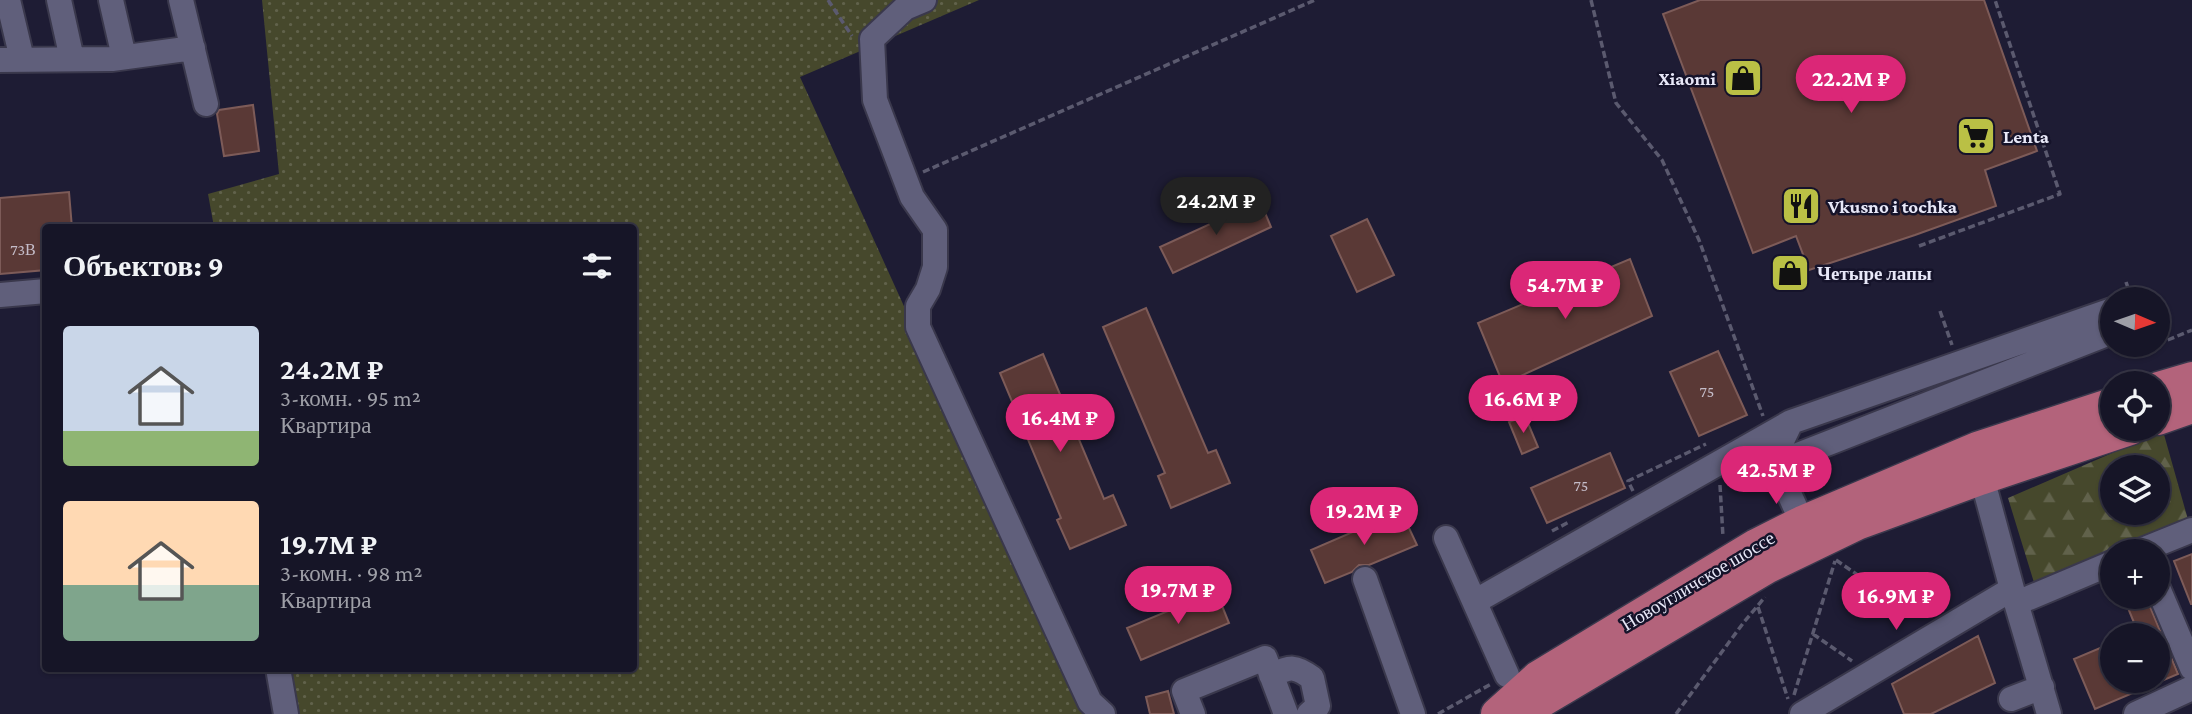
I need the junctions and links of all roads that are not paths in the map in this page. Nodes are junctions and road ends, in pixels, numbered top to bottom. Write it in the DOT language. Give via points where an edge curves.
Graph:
graph roads {
  1 [pos="8,0"];
  2 [pos="59,0"];
  3 [pos="111,0"];
  4 [pos="181,0"];
  5 [pos="924,0"];
  6 [pos="193,48"];
  7 [pos="124,57"];
  8 [pos="72,59"];
  9 [pos="11,60"];
  10 [pos="206,104"];
  11 [pos="42,291"];
  12 [pos="0,295"];
  13 [pos="2100,314"];
  14 [pos="2100,337"];
  15 [pos="2192,378"];
  16 [pos="2170,384"];
  17 [pos="2192,407"];
  18 [pos="2100,408"];
  19 [pos="2170,415"];
  20 [pos="1781,428"];
  21 [pos="2100,439"];
  22 [pos="1782,478"];
  23 [pos="1980,479"];
  24 [pos="1802,522"];
  25 [pos="2192,530"];
  26 [pos="1446,538"];
  27 [pos="2170,539"];
  28 [pos="2100,567"];
  29 [pos="1365,579"];
  30 [pos="2014,596"];
  31 [pos="1476,601"];
  32 [pos="2167,609"];
  33 [pos="2192,668"];
  34 [pos="279,672"];
  35 [pos="1271,675"];
  36 [pos="1507,675"];
  37 [pos="2042,687"];
  38 [pos="2192,688"];
  39 [pos="2011,699"];
  40 [pos="286,714"];
  41 [pos="1103,714"];
  42 [pos="1193,714"];
  43 [pos="1286,714"];
  44 [pos="1309,714"];
  45 [pos="1413,714"];
  46 [pos="1497,714"];
  47 [pos="1510,714"];
  48 [pos="1802,714"];
  49 [pos="2049,714"];
  50 [pos="2136,714"];
  1 -- 9 [label="street"];
  2 -- 8 [label="street"];
  3 -- 7 [label="street"];
  4 -- 6 [label="street"];
  5 -- 41 [label="street" via="905,8 872,39 875,100 912,197 935,230 935,267 918,306 918,327 1070,661 1090,702"];
  6 -- 7 [label="street"];
  6 -- 10 [label="street"];
  7 -- 8 [label="street"];
  8 -- 9 [label="street"];
  11 -- 12 [label="street"];
  13 -- 20 [label="street"];
  14 -- 22 [label="street" via="1798,455"];
  15 -- 16 [label="main road"];
  17 -- 19 [label="main road"];
  18 -- 24 [label="main road, Новоугличское шоссе" via="1977,448"];
  20 -- 22 [label="street"];
  20 -- 31 [label="street"];
  21 -- 23 [label="main road, Новоугличское шоссе"];
  22 -- 24 [label="street"];
  23 -- 30 [label="street"];
  23 -- 47 [label="main road, Новоугличское шоссе" via="1857,524 1779,562 1537,704"];
  24 -- 46 [label="main road, Новоугличское шоссе" via="1538,677"];
  25 -- 27 [label="street"];
  26 -- 31 [label="street"];
  28 -- 30 [label="street"];
  29 -- 45 [label="street"];
  30 -- 37 [label="street"];
  30 -- 48 [label="street" via="1959,620"];
  31 -- 36 [label="street"];
  32 -- 33 [label="street"];
  34 -- 40 [label="street"];
  35 -- 42 [label="street" via="1265,658 1184,691"];
  35 -- 43 [label="street"];
  35 -- 44 [label="street" via="1289,667 1312,678 1318,706"];
  37 -- 39 [label="street"];
  37 -- 49 [label="street"];
  38 -- 50 [label="street"];
}
